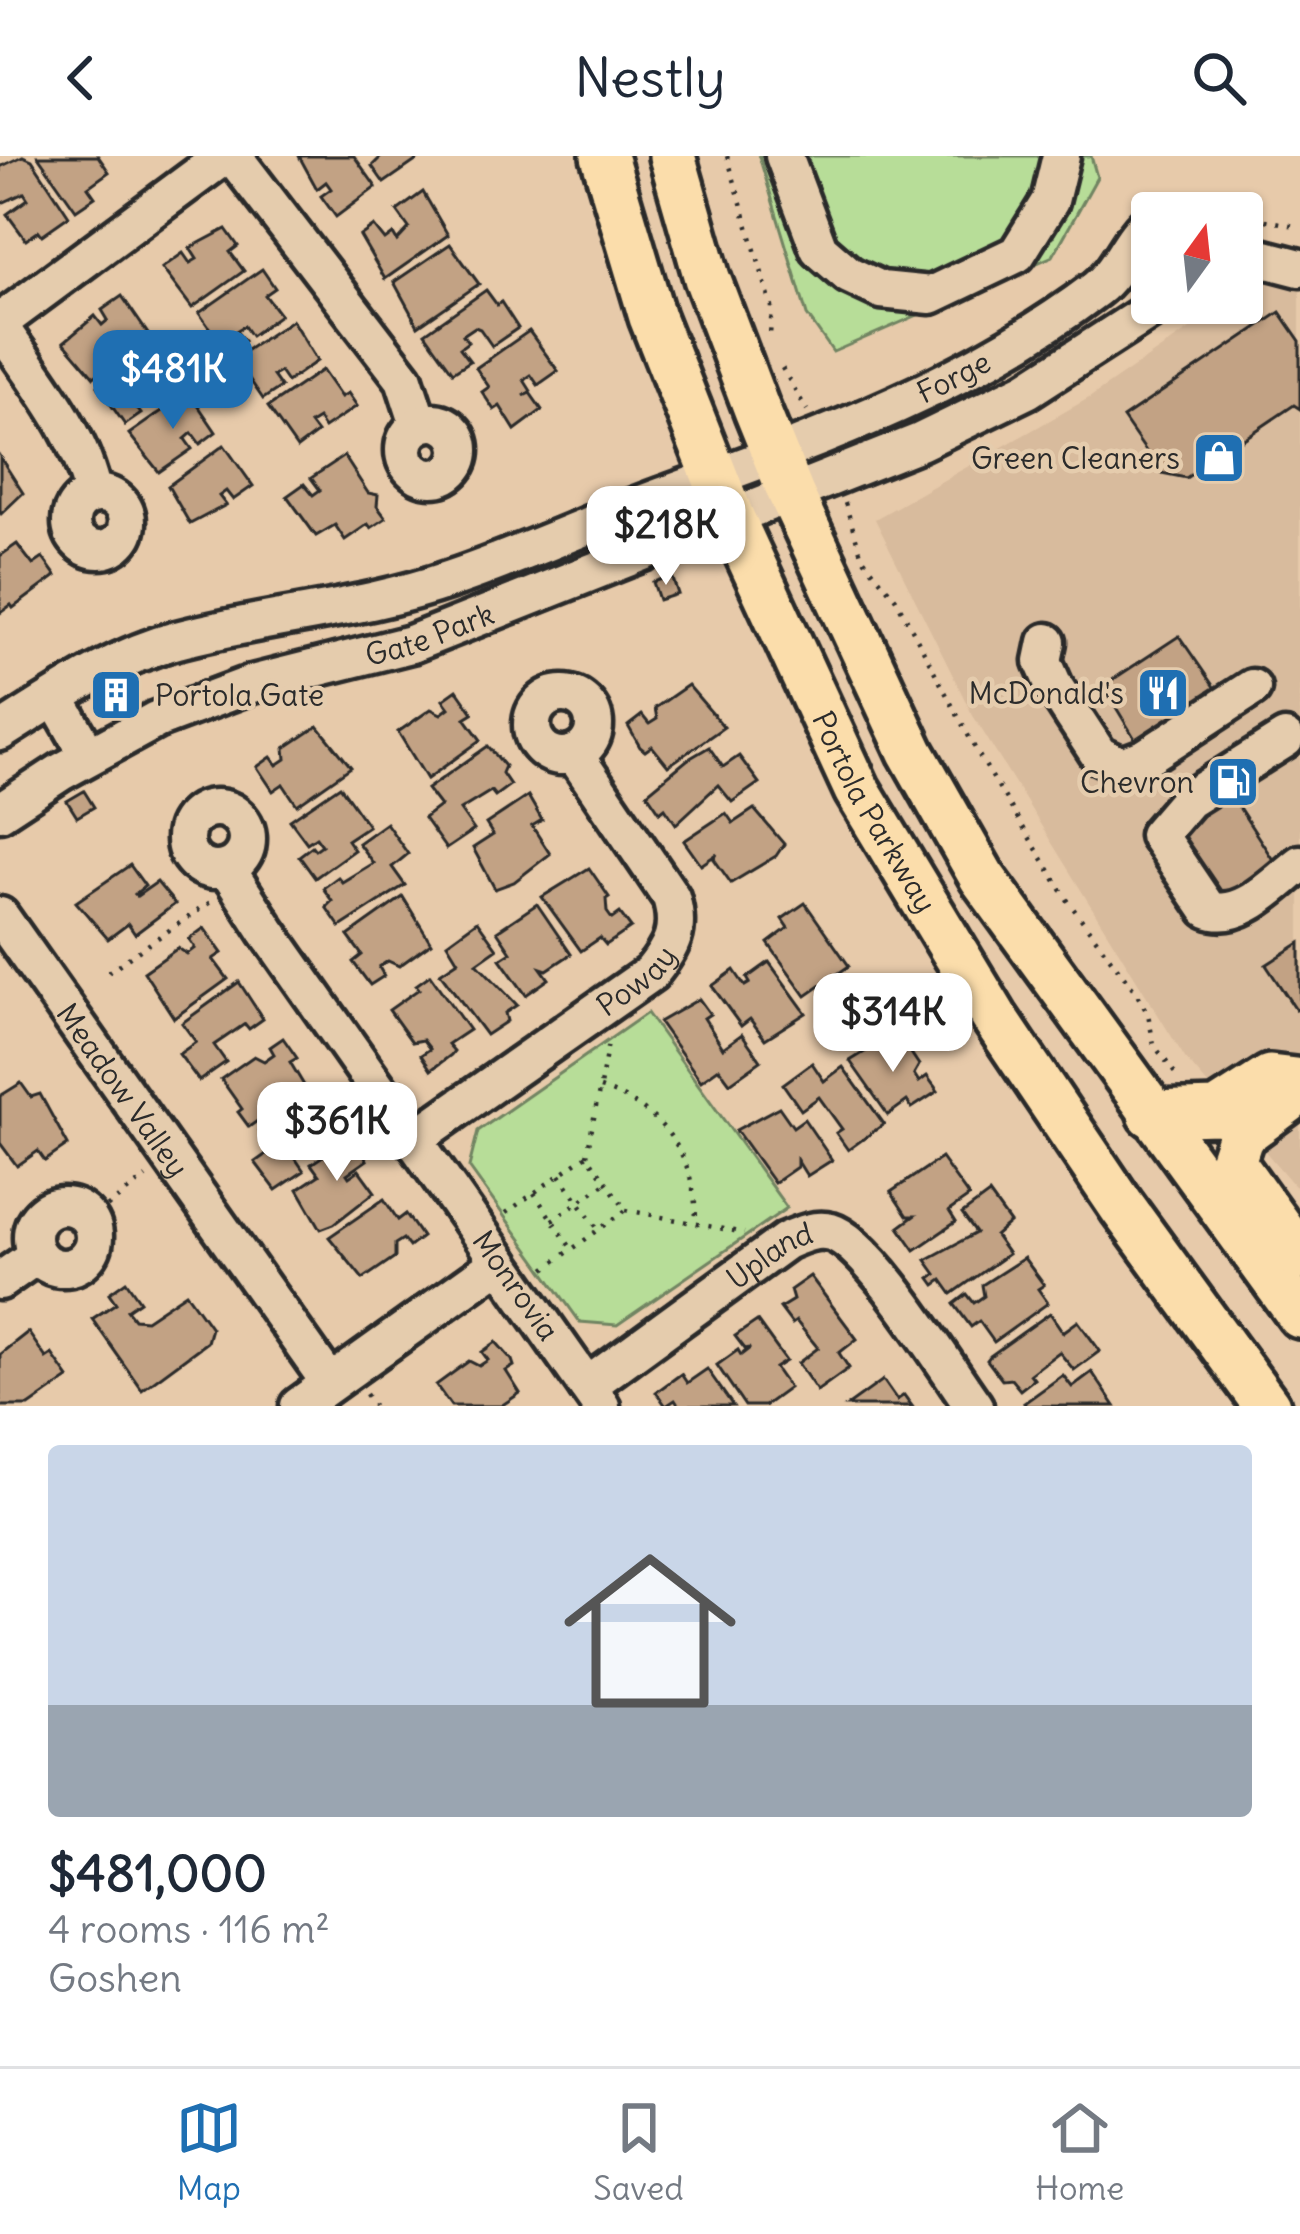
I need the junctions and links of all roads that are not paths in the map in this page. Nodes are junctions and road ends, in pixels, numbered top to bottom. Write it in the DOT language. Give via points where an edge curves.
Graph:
graph roads {
  1 [pos="229,156"];
  2 [pos="604,156"];
  3 [pos="672,156"];
  4 [pos="784,156"];
  5 [pos="1061,156"];
  6 [pos="1131,246"];
  7 [pos="1263,259"];
  8 [pos="1300,268"];
  9 [pos="1131,323"];
  10 [pos="0,325"];
  11 [pos="419,425"];
  12 [pos="783,474"];
  13 [pos="93,494"];
  14 [pos="724,497"];
  15 [pos="1047,642"];
  16 [pos="1252,688"];
  17 [pos="56,698"];
  18 [pos="0,732"];
  19 [pos="1285,739"];
  20 [pos="574,754"];
  21 [pos="89,756"];
  22 [pos="0,812"];
  23 [pos="1300,864"];
  24 [pos="232,876"];
  25 [pos="0,916"];
  26 [pos="1297,1079"];
  27 [pos="1151,1114"];
  28 [pos="414,1139"];
  29 [pos="88,1221"];
  30 [pos="1300,1256"];
  31 [pos="499,1261"];
  32 [pos="0,1281"];
  33 [pos="1300,1315"];
  34 [pos="330,1383"];
  35 [pos="594,1396"];
  36 [pos="299,1406"];
  37 [pos="974,1406"];
  38 [pos="1268,1406"];
  1 -- 10 [label="street"];
  1 -- 11 [label="street" via="404,379"];
  2 -- 14 [label="main road, Portola Parkway" via="652,317"];
  3 -- 12 [label="main road, Portola Parkway" via="707,278"];
  4 -- 5 [label="street" via="819,249 881,290 931,295 1017,254 1050,201"];
  6 -- 12 [label="street, Forge" via="1117,271 1041,328"];
  7 -- 8 [label="street"];
  9 -- 12 [label="street, Forge" via="1027,390 899,451"];
  10 -- 13 [label="street" via="69,429"];
  12 -- 14 [label="street, Forge"];
  12 -- 27 [label="main road, Portola Parkway" via="911,752 982,877"];
  14 -- 17 [label="street, Gate Park" via="449,580 174,640"];
  14 -- 21 [label="street, Gate Park" via="411,644 252,684"];
  14 -- 38 [label="main road, Portola Parkway" via="856,790 994,1017"];
  15 -- 16 [label="street" via="1043,661 1054,686 1100,755 1116,763 1146,757"];
  17 -- 18 [label="street, Gate Park"];
  17 -- 21 [label="street"];
  19 -- 23 [label="street" via="1188,800 1158,835 1208,910 1221,914"];
  20 -- 28 [label="street, Poway" via="671,897 676,935 651,973"];
  21 -- 22 [label="street, Gate Park"];
  24 -- 28 [label="street, Monrovia"];
  25 -- 34 [label="street, Meadow Valley"];
  26 -- 27 [label="main road" via="1270,1078 1217,1112"];
  26 -- 30 [label="main road" via="1287,1102 1241,1135 1232,1162"];
  27 -- 33 [label="main road, Portola Parkway"];
  28 -- 31 [label="street, Monrovia"];
  29 -- 32 [label="street" via="73,1208 47,1210 32,1230 37,1255"];
  31 -- 34 [label="street"];
  31 -- 35 [label="street, Monrovia"];
  34 -- 36 [label="street"];
  35 -- 37 [label="street, Upland" via="786,1241 829,1231 851,1241 874,1268"];
}
